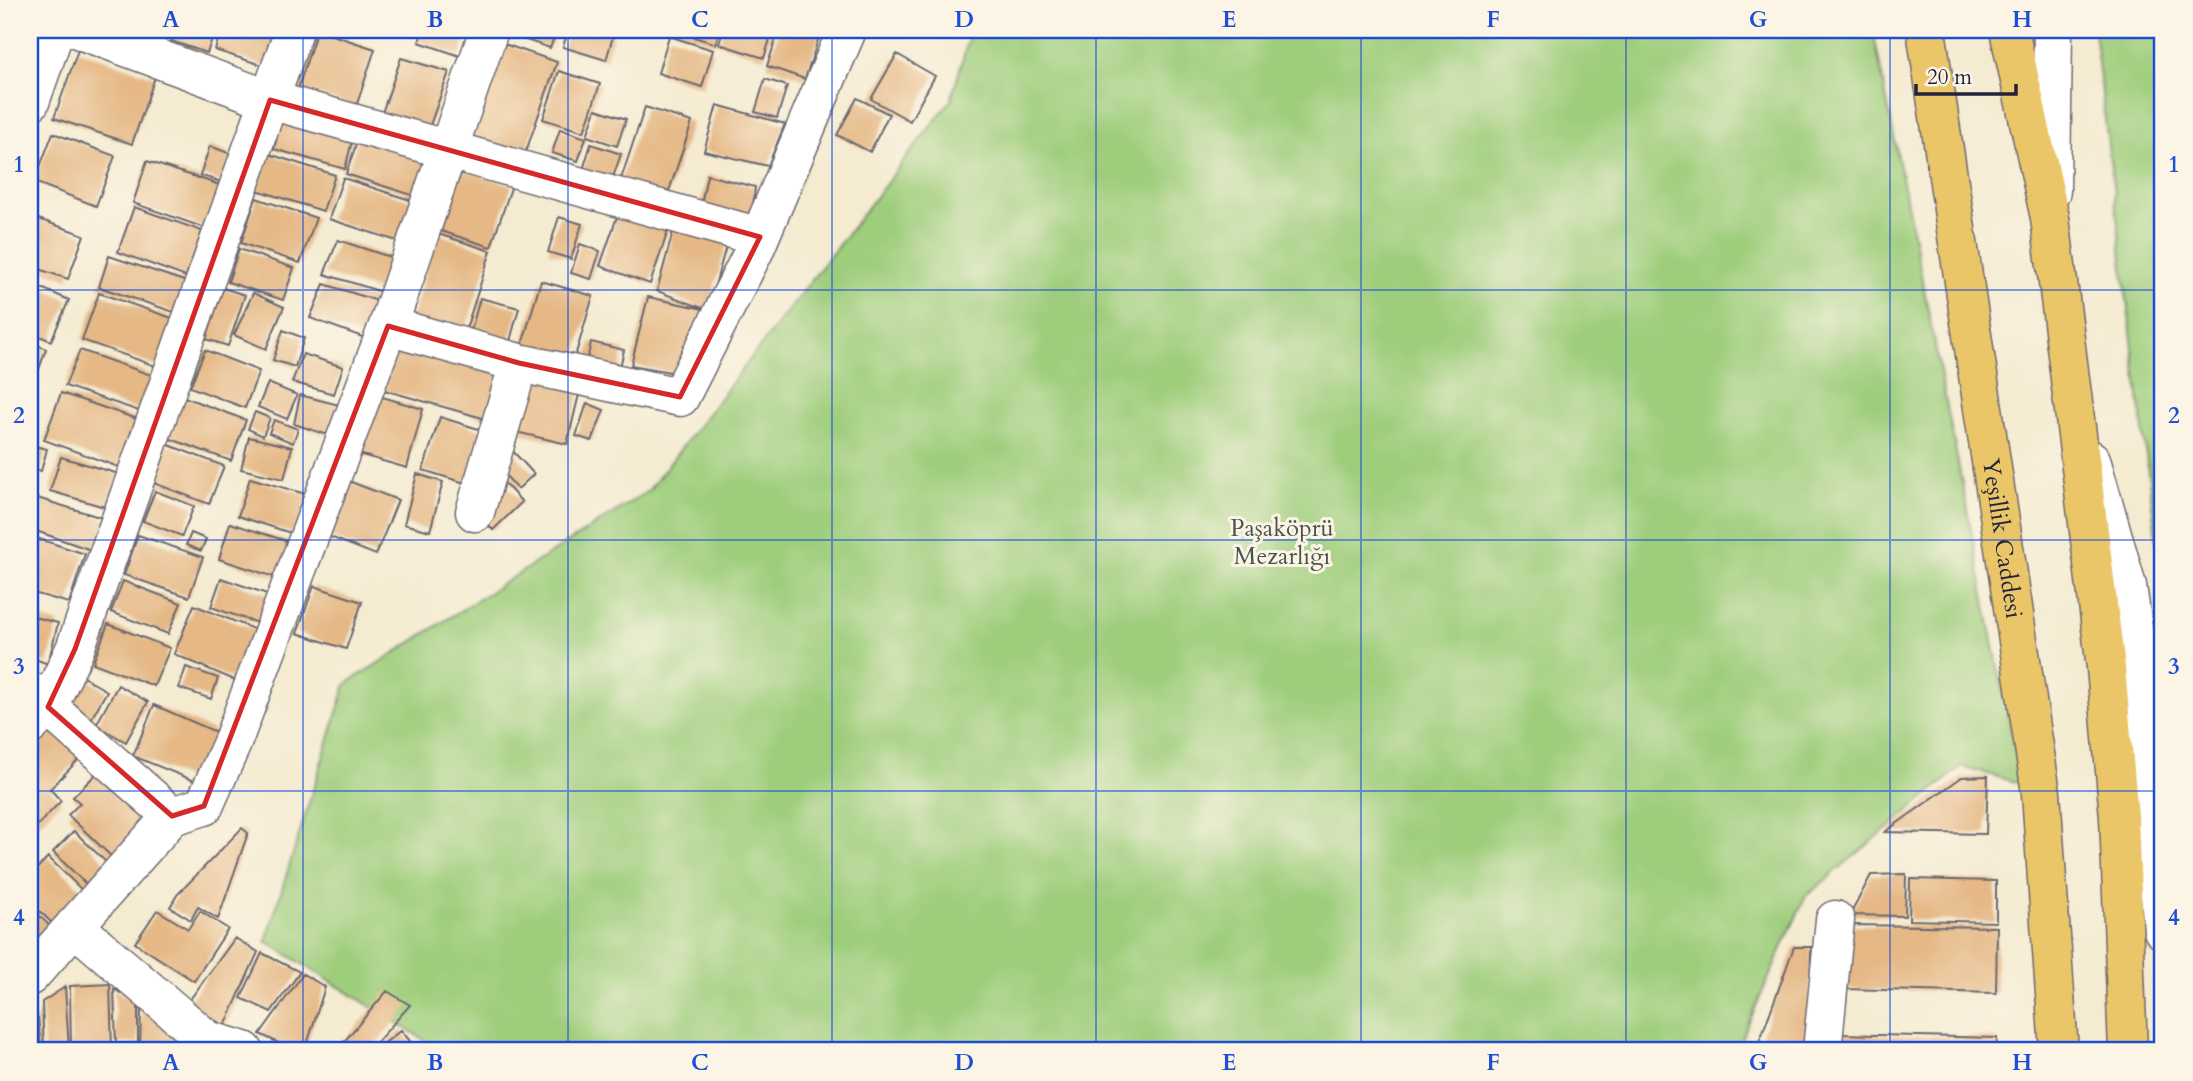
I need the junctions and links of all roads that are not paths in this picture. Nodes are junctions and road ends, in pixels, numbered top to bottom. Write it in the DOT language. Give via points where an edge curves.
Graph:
graph roads {
  1 [pos="55,30"];
  2 [pos="80,30"];
  3 [pos="294,30"];
  4 [pos="489,30"];
  5 [pos="846,30"];
  6 [pos="1926,30"];
  7 [pos="2009,30"];
  8 [pos="2053,30"];
  9 [pos="270,100"];
  10 [pos="30,102"];
  11 [pos="448,150"];
  12 [pos="2050,218"];
  13 [pos="760,237"];
  14 [pos="388,326"];
  15 [pos="519,363"];
  16 [pos="2074,399"];
  17 [pos="475,512"];
  18 [pos="2153,691"];
  19 [pos="36,707"];
  20 [pos="172,816"];
  21 [pos="1835,920"];
  22 [pos="74,926"];
  23 [pos="2163,930"];
  24 [pos="30,976"];
  25 [pos="207,1046"];
  26 [pos="244,1051"];
  27 [pos="1822,1051"];
  28 [pos="2059,1051"];
  29 [pos="2128,1051"];
  1 -- 10 [label="street"];
  2 -- 9 [label="street"];
  3 -- 9 [label="street"];
  4 -- 11 [label="street"];
  5 -- 13 [label="street"];
  6 -- 28 [label="highway, Yeşillik Caddesi" via="2041,793"];
  7 -- 12 [label="highway"];
  8 -- 12 [label="street"];
  9 -- 11 [label="street"];
  9 -- 19 [label="street" via="75,649"];
  11 -- 13 [label="street"];
  11 -- 14 [label="street"];
  12 -- 16 [label="highway"];
  13 -- 15 [label="street" via="680,397"];
  14 -- 15 [label="street"];
  14 -- 20 [label="street" via="232,744 204,806"];
  15 -- 17 [label="street"];
  16 -- 18 [label="street"];
  16 -- 29 [label="highway" via="2109,695"];
  18 -- 23 [label="street"];
  19 -- 20 [label="street"];
  20 -- 22 [label="street"];
  21 -- 27 [label="street"];
  22 -- 24 [label="street"];
  22 -- 25 [label="street"];
  25 -- 26 [label="street"];
}
